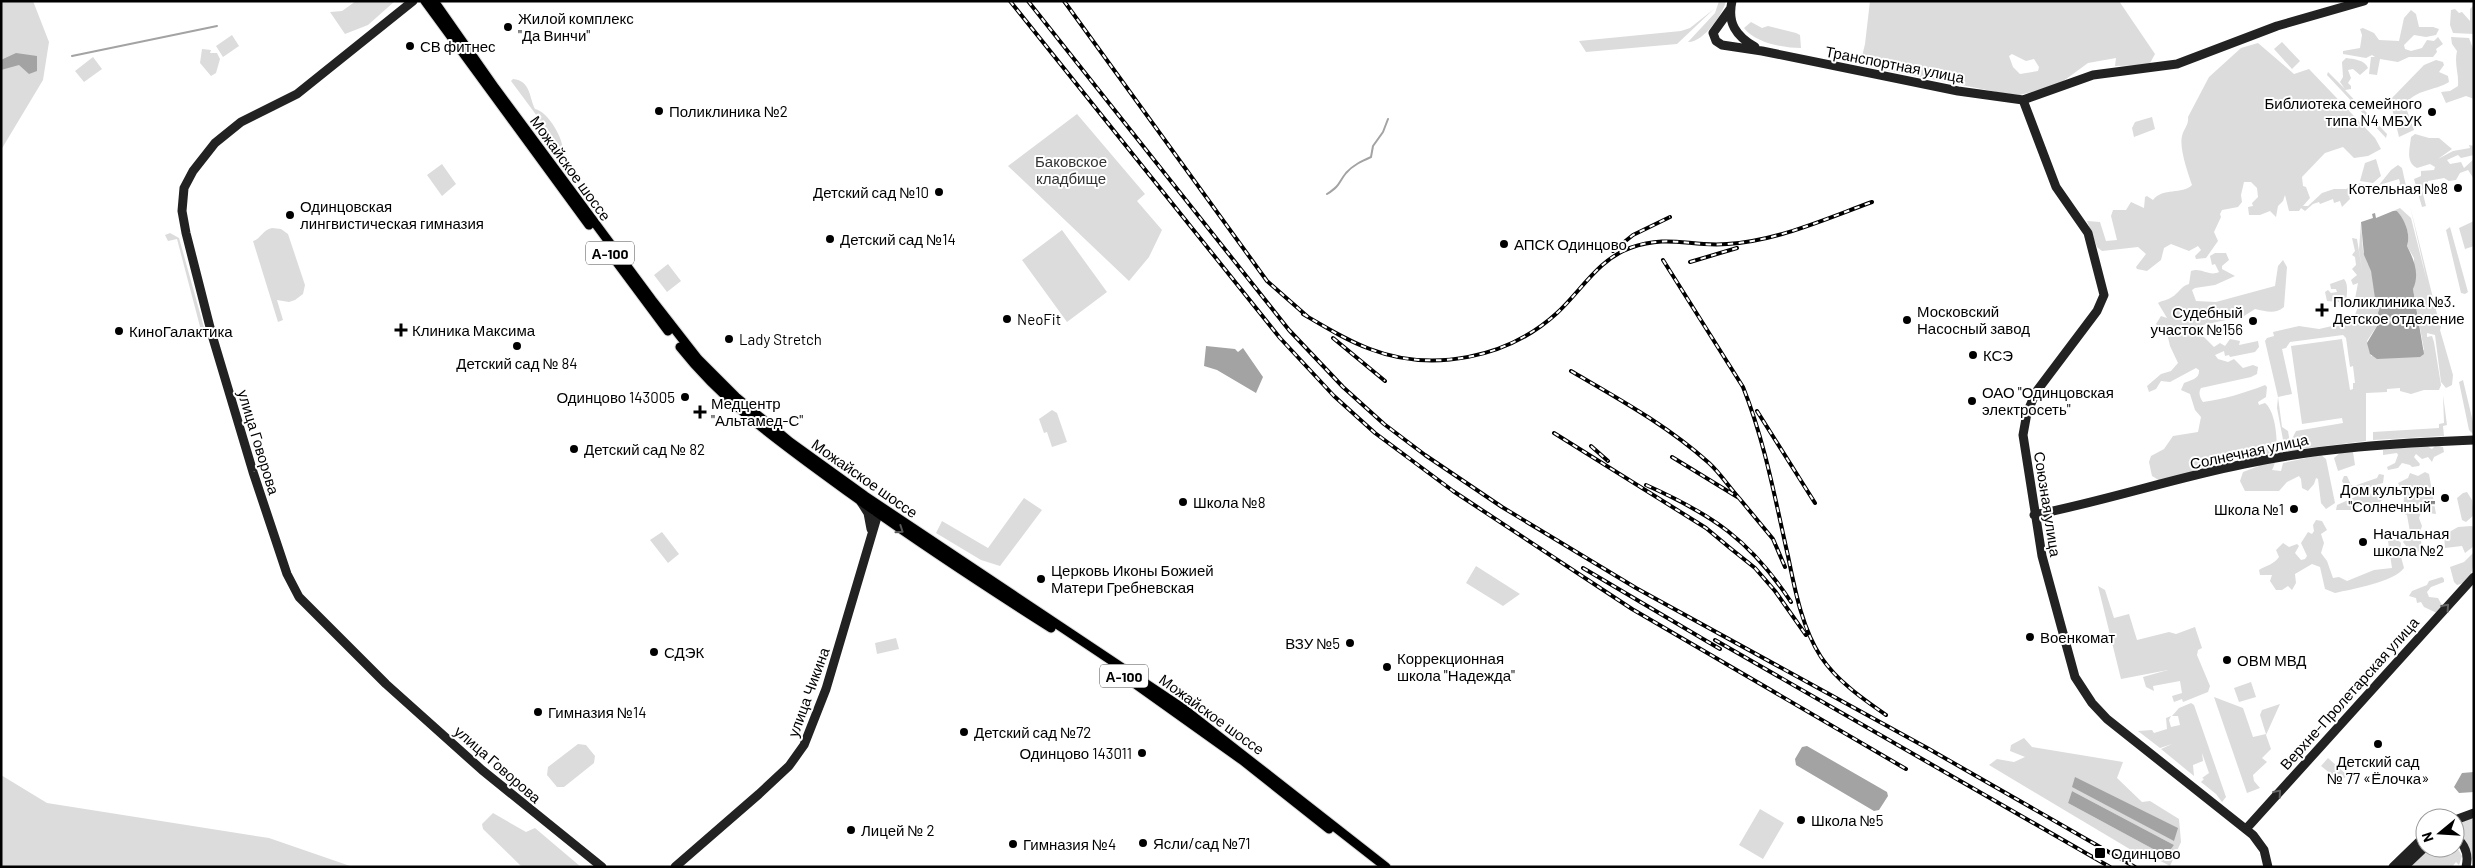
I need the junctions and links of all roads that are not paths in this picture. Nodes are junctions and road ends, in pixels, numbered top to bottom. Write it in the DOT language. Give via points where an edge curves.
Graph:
graph roads {
  1 [pos="413,1"];
  2 [pos="425,1"];
  3 [pos="434,1"];
  4 [pos="2364,1"];
  5 [pos="1732,5"];
  6 [pos="1719,24"];
  7 [pos="1734,30"];
  8 [pos="1726,46"];
  9 [pos="1762,51"];
  10 [pos="2024,100"];
  11 [pos="2474,440"];
  12 [pos="861,501"];
  13 [pos="879,510"];
  14 [pos="2034,515"];
  15 [pos="872,532"];
  16 [pos="2474,576"];
  17 [pos="2246,829"];
  18 [pos="2415,846"];
  19 [pos="2465,848"];
  20 [pos="2415,857"];
  21 [pos="602,867"];
  22 [pos="676,867"];
  23 [pos="1376,867"];
  24 [pos="1386,867"];
  25 [pos="2268,867"];
  26 [pos="2393,867"];
  27 [pos="2404,867"];
  28 [pos="2466,867"];
  1 -- 21 [label="street, улица Говорова" via="316,80 289,98 241,122 215,143 185,185 182,203 184,224 209,326 253,472 287,574 299,597 386,684 482,770"];
  2 -- 12 [label="main road, Можайское шоссе / А-100" via="688,356 748,416"];
  3 -- 13 [label="main road, Можайское шоссе / А-100" via="698,359 736,397"];
  4 -- 10 [label="street" via="2277,26 2177,64 2093,75"];
  5 -- 6 [label="street"];
  5 -- 7 [label="street"];
  6 -- 7 [label="street" via="1726,23"];
  6 -- 8 [label="street" via="1714,30 1714,38"];
  7 -- 8 [label="street" via="1734,41"];
  7 -- 9 [label="street"];
  8 -- 9 [label="street, Транспортная улица"];
  9 -- 10 [label="street, Транспортная улица" via="1958,91"];
  10 -- 14 [label="street, Союзная улица" via="2056,188 2088,233 2104,295 2097,310 2043,381 2027,413 2023,435"];
  11 -- 14 [label="street, Солнечная улица" via="2302,453 2239,465"];
  12 -- 13 [label="main road, Можайское шоссе / А-100"];
  12 -- 15 [label="street" via="868,513"];
  13 -- 15 [label="street, улица Чикина"];
  13 -- 23 [label="main road, Можайское шоссе / А-100, one-way" via="1180,714"];
  13 -- 24 [label="main road, Можайское шоссе / А-100" via="1184,709"];
  14 -- 17 [label="street, Союзная улица" via="2075,677 2084,691 2107,719"];
  15 -- 22 [label="street, улица Чикина" via="826,689 804,745 789,766"];
  17 -- 16 [label="street, Верхне-Пролетарская улица, one-way"];
  17 -- 25 [label="street, Союзная улица" via="2261,846"];
  18 -- 26 [label="street"];
  19 -- 28 [label="street"];
  20 -- 27 [label="street"];
}
